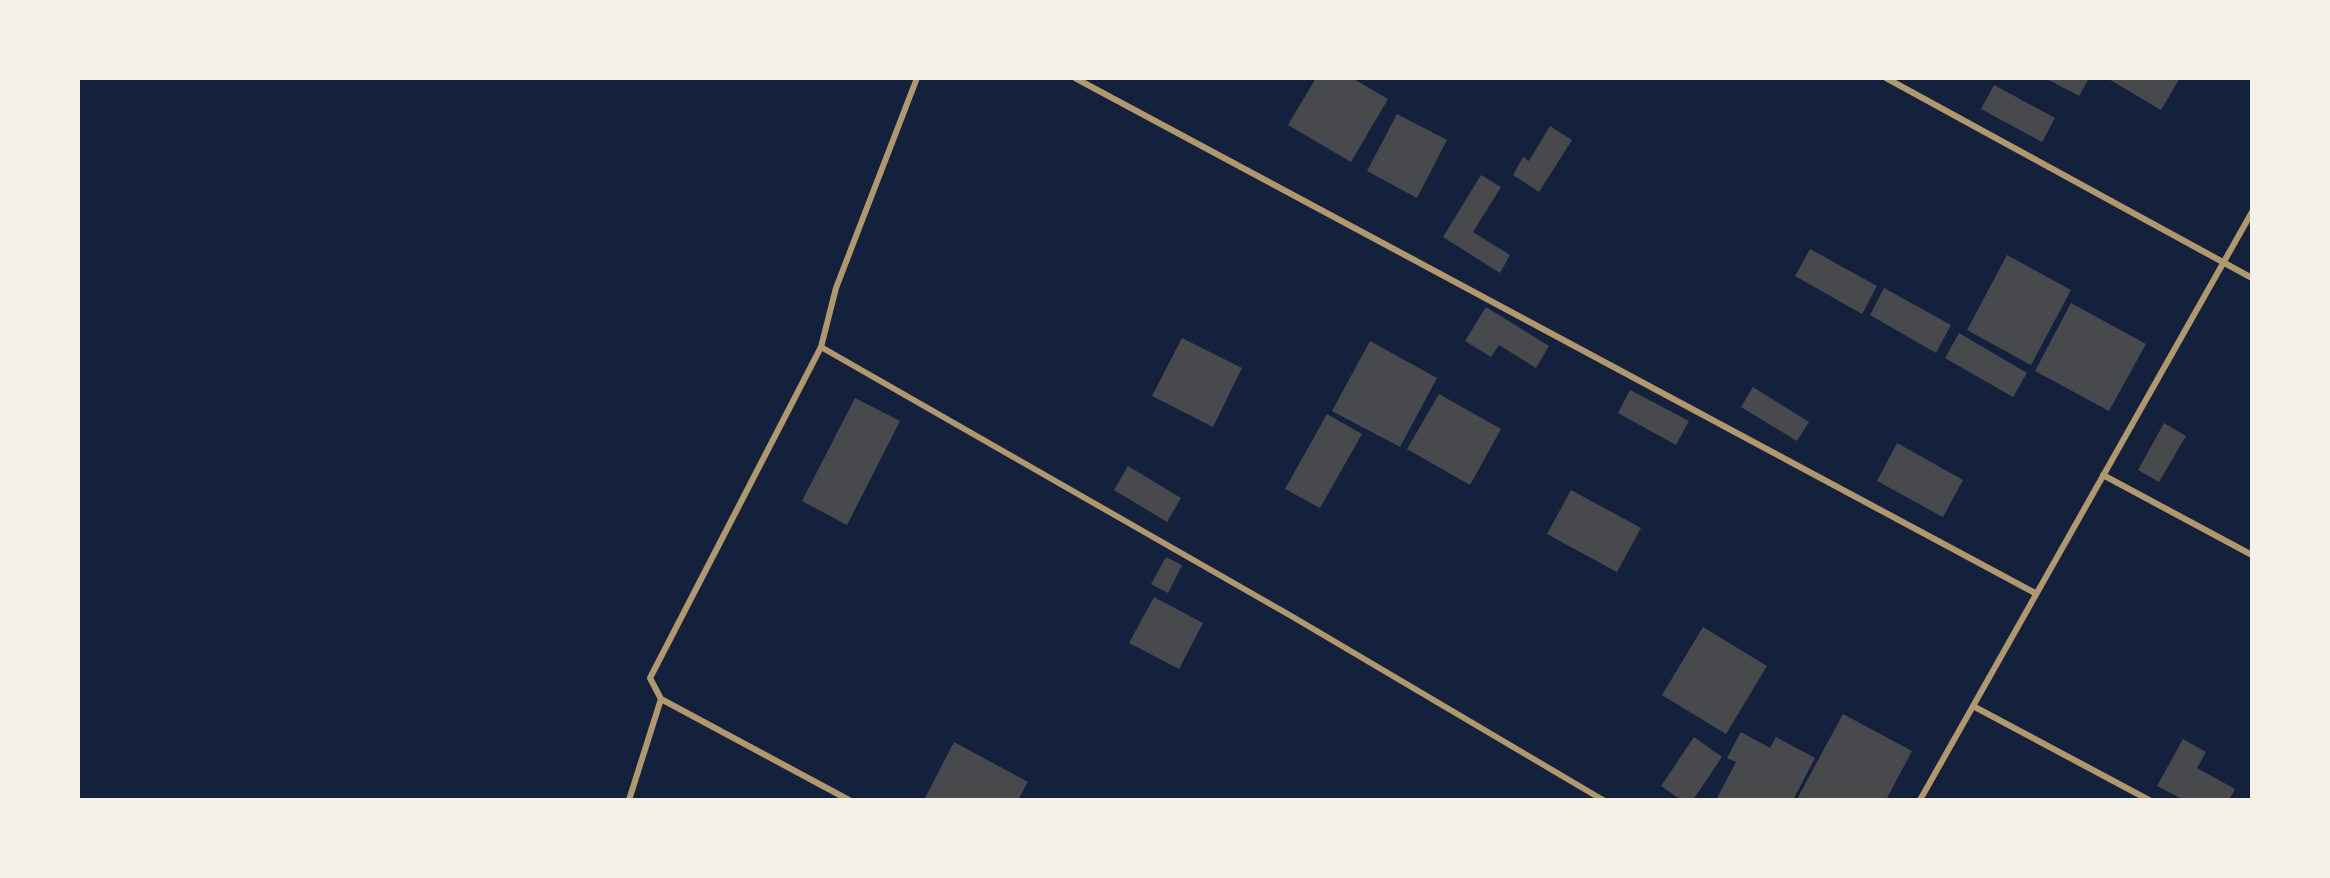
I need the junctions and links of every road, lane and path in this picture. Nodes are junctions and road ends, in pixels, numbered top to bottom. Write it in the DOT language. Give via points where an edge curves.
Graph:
graph roads {
  1 [pos="916,78"];
  2 [pos="1075,78"];
  3 [pos="1886,78"];
  4 [pos="2252,212"];
  5 [pos="2223,263"];
  6 [pos="2252,278"];
  7 [pos="821,347"];
  8 [pos="2103,475"];
  9 [pos="2252,555"];
  10 [pos="2036,593"];
  11 [pos="661,699"];
  12 [pos="1973,706"];
  13 [pos="628,800"];
  14 [pos="849,800"];
  15 [pos="1603,800"];
  16 [pos="1920,800"];
  17 [pos="2149,800"];
  1 -- 7 [label="street" via="836,288"];
  2 -- 10 [label="street"];
  3 -- 5 [label="street"];
  4 -- 5 [label="street"];
  5 -- 6 [label="street"];
  5 -- 8 [label="street"];
  7 -- 11 [label="street" via="650,678"];
  7 -- 15 [label="street"];
  8 -- 9 [label="street"];
  8 -- 10 [label="street"];
  10 -- 12 [label="street"];
  11 -- 13 [label="street"];
  11 -- 14 [label="street"];
  12 -- 16 [label="street"];
  12 -- 17 [label="street"];
}
